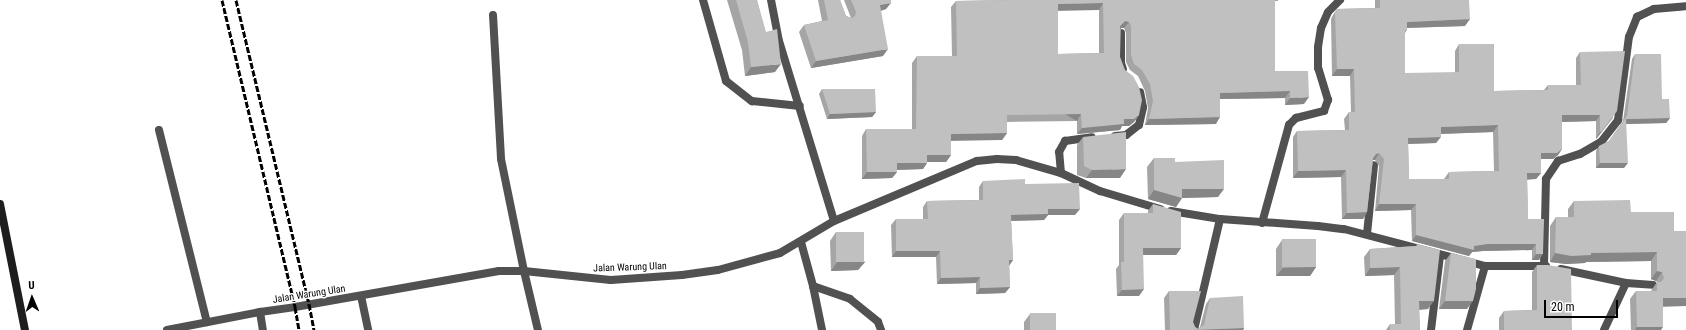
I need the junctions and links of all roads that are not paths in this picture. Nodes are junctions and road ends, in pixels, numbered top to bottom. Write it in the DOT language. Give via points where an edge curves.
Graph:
graph roads {
  1 [pos="703,0"];
  2 [pos="771,0"];
  3 [pos="1340,0"];
  4 [pos="1686,6"];
  5 [pos="493,15"];
  6 [pos="1121,33"];
  7 [pos="1129,76"];
  8 [pos="1137,86"];
  9 [pos="800,106"];
  10 [pos="159,130"];
  11 [pos="1374,165"];
  12 [pos="1061,173"];
  13 [pos="0,204"];
  14 [pos="1220,219"];
  15 [pos="834,221"];
  16 [pos="1262,223"];
  17 [pos="1367,234"];
  18 [pos="801,242"];
  19 [pos="1440,256"];
  20 [pos="1485,266"];
  21 [pos="1544,266"];
  22 [pos="524,271"];
  23 [pos="1626,283"];
  24 [pos="1652,285"];
  25 [pos="813,286"];
  26 [pos="361,296"];
  27 [pos="260,312"];
  28 [pos="207,322"];
  29 [pos="25,330"];
  30 [pos="167,330"];
  31 [pos="263,330"];
  32 [pos="368,330"];
  33 [pos="538,330"];
  34 [pos="822,330"];
  35 [pos="881,330"];
  36 [pos="1194,330"];
  37 [pos="1431,330"];
  38 [pos="1467,330"];
  39 [pos="1604,330"];
  1 -- 9 [label="street" via="726,81 752,101"];
  2 -- 9 [label="street" via="779,41"];
  3 -- 16 [label="street" via="1328,12 1321,28 1318,47 1318,68 1328,100 1324,111 1296,118 1289,125"];
  4 -- 21 [label="street" via="1654,8 1637,16 1630,37 1618,120 1601,142 1580,154 1558,161 1546,179"];
  5 -- 22 [label="street" via="501,159"];
  6 -- 7 [label="street" via="1121,63 1125,74"];
  8 -- 12 [label="street" via="1142,108 1139,125 1126,135 1065,141 1059,152"];
  9 -- 15 [label="street"];
  10 -- 28 [label="street"];
  11 -- 17 [label="street"];
  12 -- 14 [label="street, Jalan Warung Ulan" via="1100,191 1146,205 1180,214"];
  12 -- 15 [label="street, Jalan Warung Ulan" via="1016,160 977,161"];
  13 -- 29 [label="main road"];
  14 -- 16 [label="street, Jalan Warung Ulan"];
  14 -- 36 [label="street"];
  15 -- 18 [label="street, Jalan Warung Ulan"];
  16 -- 17 [label="street, Jalan Warung Ulan" via="1318,226"];
  17 -- 19 [label="street, Jalan Warung Ulan"];
  18 -- 22 [label="street, Jalan Warung Ulan" via="780,254 682,275 611,280"];
  18 -- 25 [label="street"];
  19 -- 20 [label="street, Jalan Warung Ulan"];
  19 -- 37 [label="street"];
  20 -- 21 [label="street, Jalan Warung Ulan"];
  20 -- 38 [label="street"];
  21 -- 23 [label="street, Jalan Warung Ulan"];
  22 -- 26 [label="street, Jalan Warung Ulan" via="469,275"];
  22 -- 33 [label="street"];
  23 -- 24 [label="street, Jalan Warung Ulan"];
  23 -- 39 [label="street"];
  25 -- 34 [label="street"];
  25 -- 35 [label="street" via="850,299 878,322"];
  26 -- 27 [label="street, Jalan Warung Ulan"];
  26 -- 32 [label="street"];
  27 -- 28 [label="street, Jalan Warung Ulan"];
  27 -- 31 [label="street"];
  28 -- 30 [label="street, Jalan Warung Ulan"];
}
